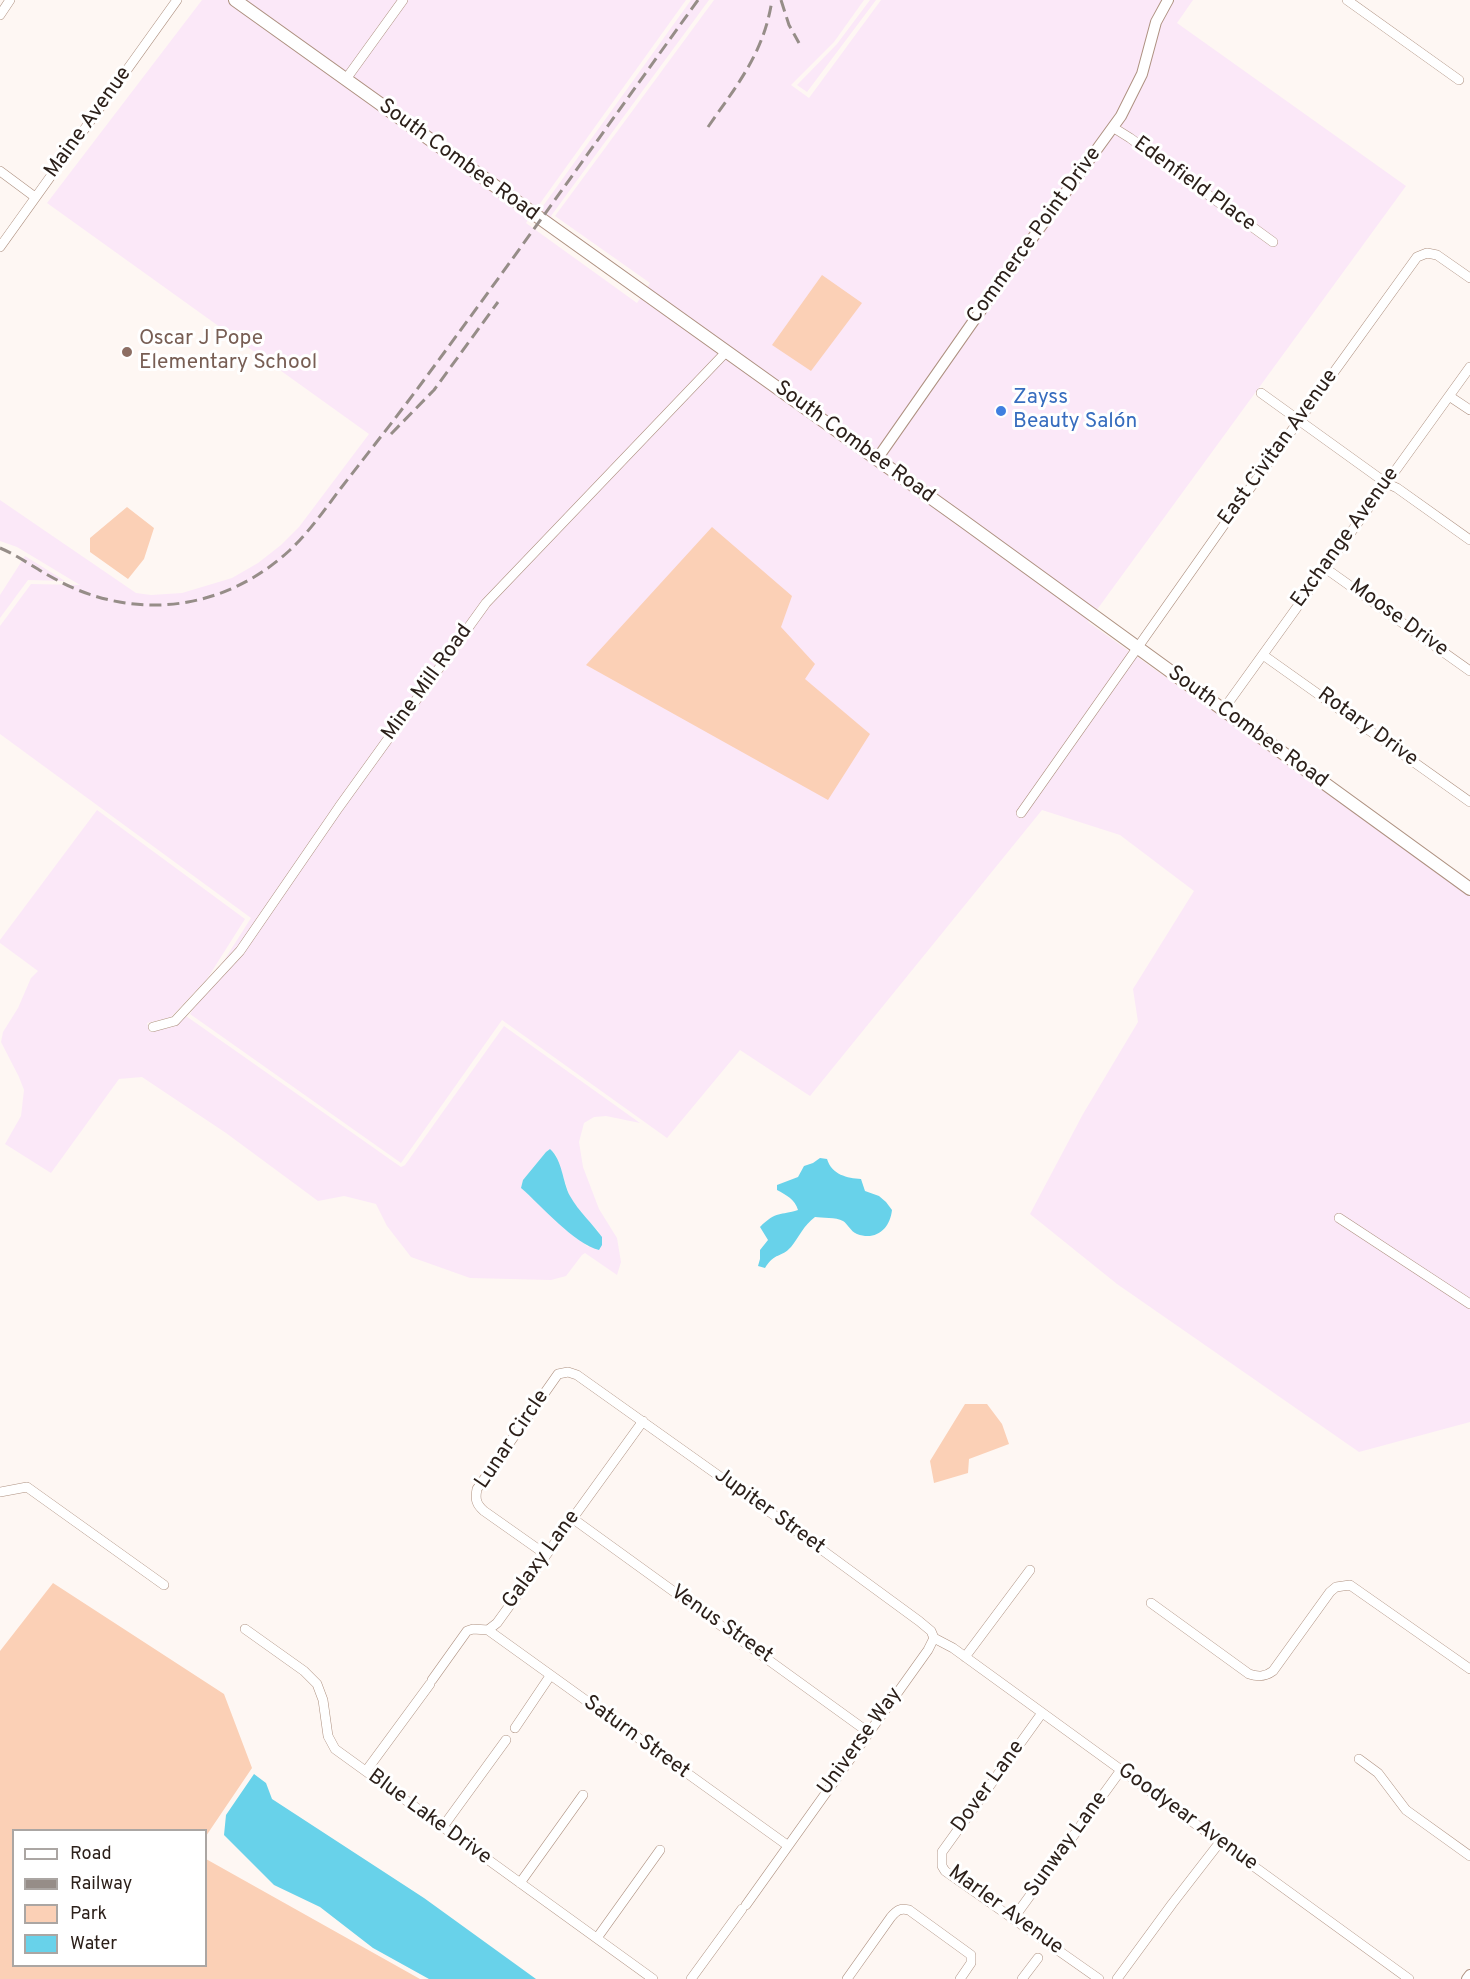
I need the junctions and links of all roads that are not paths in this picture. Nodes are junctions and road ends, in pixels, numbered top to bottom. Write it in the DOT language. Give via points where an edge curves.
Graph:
graph roads {
  1 [pos="10,0"];
  2 [pos="177,0"];
  3 [pos="235,0"];
  4 [pos="403,0"];
  5 [pos="1168,0"];
  6 [pos="1347,0"];
  7 [pos="0,15"];
  8 [pos="346,79"];
  9 [pos="1459,80"];
  10 [pos="1114,128"];
  11 [pos="0,171"];
  12 [pos="35,197"];
  13 [pos="1273,242"];
  14 [pos="0,247"];
  15 [pos="1470,278"];
  16 [pos="726,352"];
  17 [pos="1470,367"];
  18 [pos="1261,393"];
  19 [pos="1449,396"];
  20 [pos="1470,410"];
  21 [pos="1300,421"];
  22 [pos="877,459"];
  23 [pos="1386,483"];
  24 [pos="1470,540"];
  25 [pos="1325,568"];
  26 [pos="1137,648"];
  27 [pos="1263,655"];
  28 [pos="1470,671"];
  29 [pos="1223,710"];
  30 [pos="1470,802"];
  31 [pos="1021,813"];
  32 [pos="1470,889"];
  33 [pos="153,1027"];
  34 [pos="1339,1218"];
  35 [pos="1470,1304"];
  36 [pos="568,1372"];
  37 [pos="643,1421"];
  38 [pos="0,1494"];
  39 [pos="572,1518"];
  40 [pos="545,1554"];
  41 [pos="1030,1570"];
  42 [pos="164,1585"];
  43 [pos="1151,1603"];
  44 [pos="245,1629"];
  45 [pos="488,1630"];
  46 [pos="934,1638"];
  47 [pos="965,1657"];
  48 [pos="1470,1669"];
  49 [pos="550,1676"];
  50 [pos="1042,1713"];
  51 [pos="515,1728"];
  52 [pos="868,1732"];
  53 [pos="506,1740"];
  54 [pos="1359,1759"];
  55 [pos="1121,1770"];
  56 [pos="366,1771"];
  57 [pos="583,1795"];
  58 [pos="442,1828"];
  59 [pos="1220,1842"];
  60 [pos="787,1845"];
  61 [pos="660,1850"];
  62 [pos="1470,1856"];
  63 [pos="941,1863"];
  64 [pos="520,1883"];
  65 [pos="1013,1919"];
  66 [pos="597,1938"];
  67 [pos="1038,1958"];
  68 [pos="1470,1975"];
  69 [pos="653,1979"];
  70 [pos="691,1979"];
  71 [pos="847,1979"];
  72 [pos="960,1979"];
  73 [pos="1022,1979"];
  74 [pos="1099,1979"];
  75 [pos="1117,1979"];
  76 [pos="1409,1979"];
  77 [pos="1467,1979"];
  1 -- 7 [label="street"];
  2 -- 12 [label="street, Maine Avenue"];
  3 -- 8 [label="main road, South Combee Road"];
  4 -- 8 [label="street"];
  5 -- 10 [label="street, Commerce Point Drive" via="1156,22 1142,74"];
  6 -- 9 [label="street"];
  8 -- 16 [label="main road, South Combee Road"];
  10 -- 13 [label="street, Edenfield Place"];
  10 -- 22 [label="street, Commerce Point Drive"];
  11 -- 12 [label="street"];
  12 -- 14 [label="street, Maine Avenue"];
  15 -- 21 [label="street, East Civitan Avenue" via="1437,255 1417,257"];
  16 -- 22 [label="main road, South Combee Road"];
  16 -- 33 [label="street, Mine Mill Road" via="486,603 240,951 175,1021"];
  17 -- 19 [label="street, Exchange Avenue"];
  18 -- 21 [label="street"];
  19 -- 20 [label="street"];
  19 -- 23 [label="street, Exchange Avenue"];
  21 -- 23 [label="street"];
  21 -- 26 [label="street, East Civitan Avenue"];
  22 -- 26 [label="main road, South Combee Road"];
  23 -- 24 [label="street"];
  23 -- 25 [label="street, Exchange Avenue"];
  25 -- 27 [label="street, Exchange Avenue"];
  25 -- 28 [label="street, Moose Drive"];
  26 -- 29 [label="main road, South Combee Road"];
  26 -- 31 [label="street, East Civitan Avenue"];
  27 -- 29 [label="street, Exchange Avenue"];
  27 -- 30 [label="street, Rotary Drive"];
  29 -- 32 [label="main road, South Combee Road"];
  34 -- 35 [label="street"];
  36 -- 37 [label="street, Jupiter Street"];
  36 -- 40 [label="street, Lunar Circle" via="558,1374 475,1497 484,1511"];
  37 -- 39 [label="street, Galaxy Lane"];
  37 -- 46 [label="street, Jupiter Street" via="919,1621 932,1631"];
  38 -- 42 [label="street" via="27,1487"];
  39 -- 40 [label="street, Galaxy Lane"];
  39 -- 52 [label="street, Venus Street"];
  40 -- 45 [label="street, Galaxy Lane"];
  41 -- 47 [label="street"];
  43 -- 48 [label="street" via="1257,1677 1273,1671 1330,1592 1350,1585"];
  44 -- 56 [label="street, Blue Lake Drive" via="317,1684 328,1736 335,1749"];
  45 -- 49 [label="street, Saturn Street"];
  45 -- 56 [label="street, Galaxy Lane" via="467,1631"];
  46 -- 47 [label="street, Jupiter Street"];
  46 -- 52 [label="street, Universe Way"];
  47 -- 50 [label="street, Goodyear Avenue"];
  49 -- 51 [label="street"];
  49 -- 60 [label="street, Saturn Street"];
  50 -- 55 [label="street, Goodyear Avenue"];
  50 -- 63 [label="street, Dover Lane" via="942,1852"];
  52 -- 60 [label="street, Universe Way"];
  53 -- 58 [label="street"];
  54 -- 62 [label="street" via="1378,1773 1407,1810"];
  55 -- 59 [label="street, Goodyear Avenue"];
  55 -- 65 [label="street, Sunway Lane"];
  56 -- 58 [label="street, Blue Lake Drive"];
  57 -- 64 [label="street"];
  58 -- 64 [label="street, Blue Lake Drive"];
  59 -- 75 [label="street"];
  59 -- 76 [label="street, Goodyear Avenue"];
  60 -- 70 [label="street, Universe Way"];
  61 -- 66 [label="street"];
  63 -- 65 [label="street, Marler Avenue" via="945,1871"];
  64 -- 66 [label="street, Blue Lake Drive"];
  65 -- 74 [label="street, Marler Avenue"];
  66 -- 69 [label="street, Blue Lake Drive"];
  67 -- 73 [label="street"];
  68 -- 77 [label="street"];
  71 -- 72 [label="street" via="891,1917 902,1908 968,1952 971,1964"];
}
